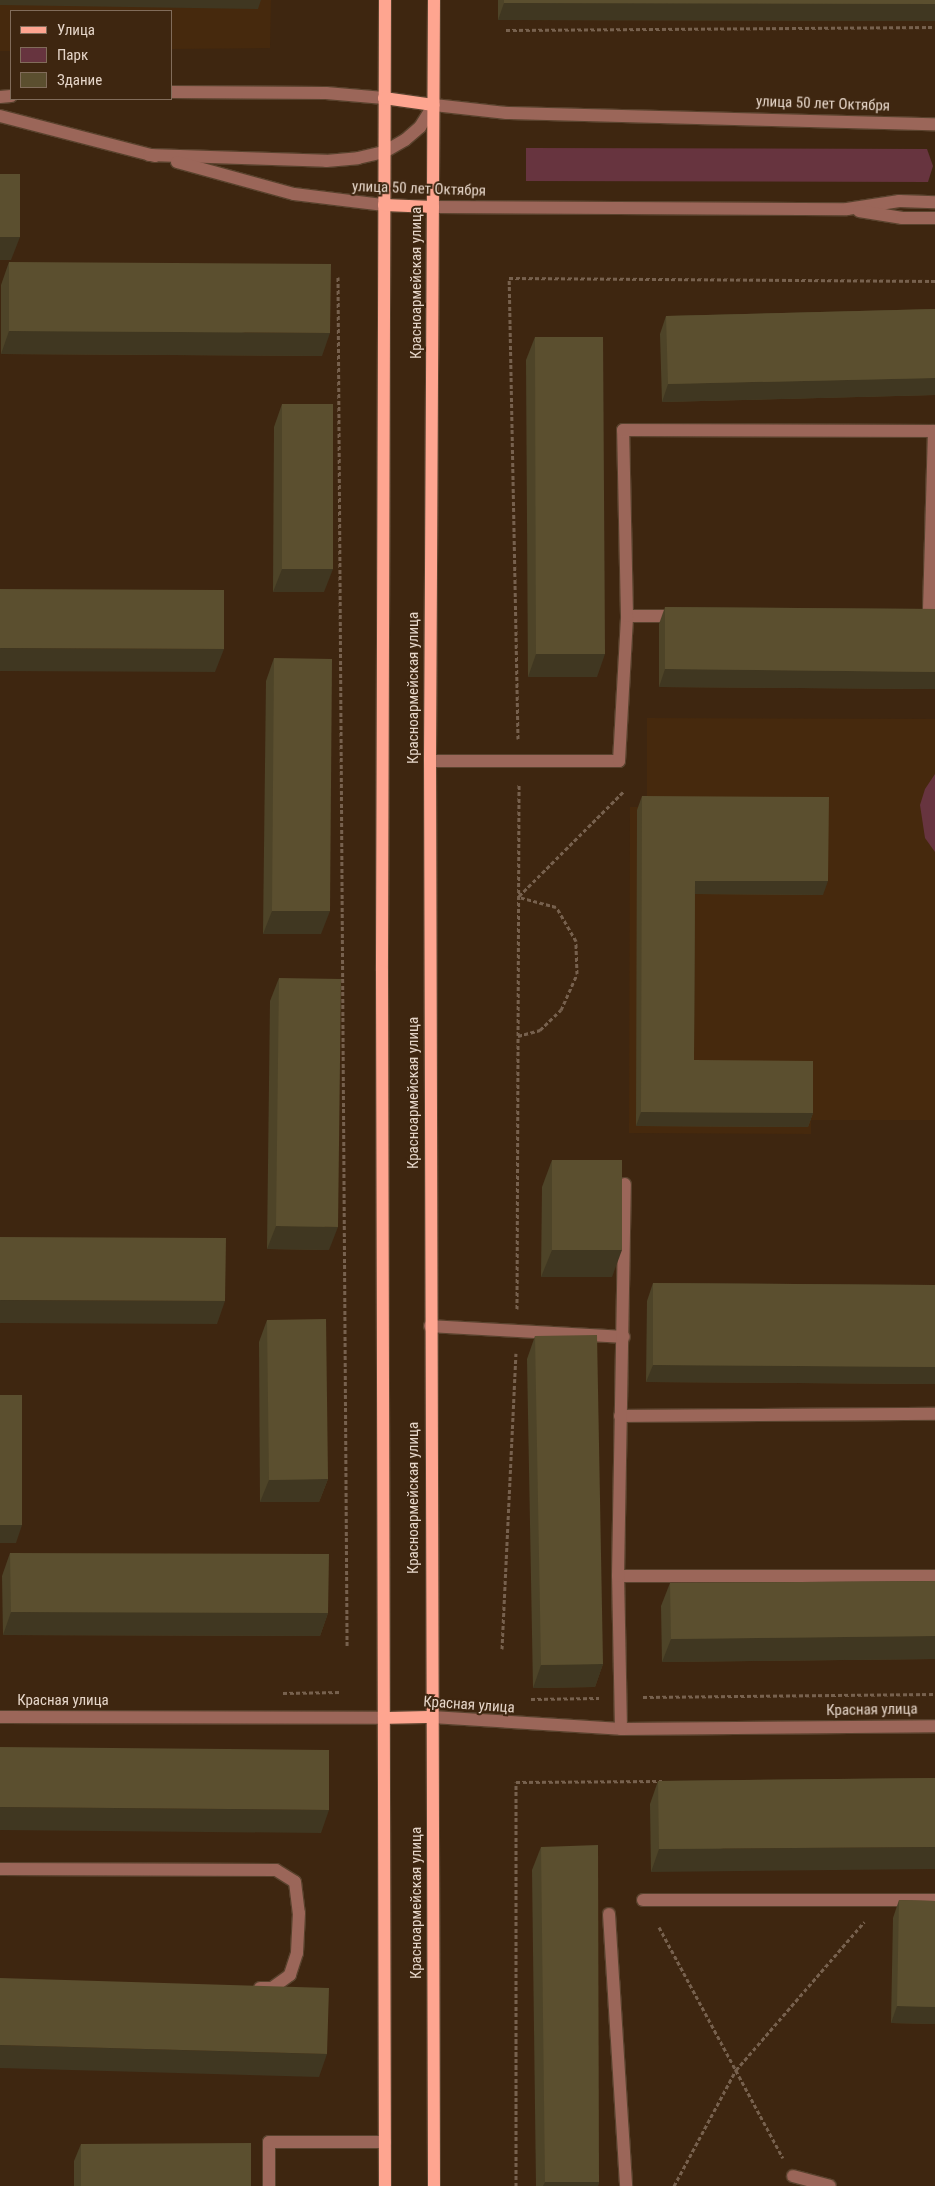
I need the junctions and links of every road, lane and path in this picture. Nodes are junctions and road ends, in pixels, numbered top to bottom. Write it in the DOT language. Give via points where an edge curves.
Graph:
graph roads {
  1 [pos="385,0"];
  2 [pos="434,0"];
  3 [pos="935,27"];
  4 [pos="506,30"];
  5 [pos="172,92"];
  6 [pos="384,98"];
  7 [pos="434,105"];
  8 [pos="0,116"];
  9 [pos="935,124"];
  10 [pos="384,152"];
  11 [pos="149,155"];
  12 [pos="935,202"];
  13 [pos="384,206"];
  14 [pos="433,207"];
  15 [pos="847,208"];
  16 [pos="935,218"];
  17 [pos="338,277"];
  18 [pos="935,281"];
  19 [pos="928,612"];
  20 [pos="695,615"];
  21 [pos="626,616"];
  22 [pos="430,761"];
  23 [pos="519,761"];
  24 [pos="624,791"];
  25 [pos="518,896"];
  26 [pos="518,1036"];
  27 [pos="625,1184"];
  28 [pos="430,1326"];
  29 [pos="517,1329"];
  30 [pos="624,1337"];
  31 [pos="935,1414"];
  32 [pos="620,1416"];
  33 [pos="618,1576"];
  34 [pos="935,1576"];
  35 [pos="348,1647"];
  36 [pos="502,1650"];
  37 [pos="935,1694"];
  38 [pos="620,1697"];
  39 [pos="522,1699"];
  40 [pos="0,1717"];
  41 [pos="432,1717"];
  42 [pos="384,1718"];
  43 [pos="935,1726"];
  44 [pos="621,1729"];
  45 [pos="666,1781"];
  46 [pos="0,1869"];
  47 [pos="643,1900"];
  48 [pos="935,1900"];
  49 [pos="882,1901"];
  50 [pos="608,1914"];
  51 [pos="659,1926"];
  52 [pos="242,1988"];
  53 [pos="736,2070"];
  54 [pos="385,2142"];
  55 [pos="793,2176"];
  56 [pos="269,2186"];
  57 [pos="385,2186"];
  58 [pos="434,2186"];
  59 [pos="516,2186"];
  60 [pos="626,2186"];
  61 [pos="674,2186"];
  62 [pos="830,2186"];
  1 -- 6 [label="main road, Красноармейская улица"];
  2 -- 7 [label="main road, Красноармейская улица"];
  3 -- 4 [label="path"];
  5 -- 6 [label="street, улица 50 лет Октября" via="326,93"];
  6 -- 7 [label="main road, улица 50 лет Октября"];
  6 -- 10 [label="main road, Красноармейская улица"];
  7 -- 9 [label="street, улица 50 лет Октября" via="506,113"];
  7 -- 10 [label="street" via="420,127"];
  7 -- 14 [label="main road, Красноармейская улица"];
  8 -- 11 [label="street, улица 50 лет Октября"];
  10 -- 11 [label="street" via="326,161"];
  10 -- 13 [label="main road, Красноармейская улица"];
  11 -- 13 [label="street, улица 50 лет Октября" via="294,194"];
  12 -- 15 [label="street, улица 50 лет Октября" via="898,201"];
  13 -- 14 [label="main road, улица 50 лет Октября"];
  13 -- 42 [label="main road, Красноармейская улица"];
  14 -- 15 [label="street, улица 50 лет Октября"];
  14 -- 22 [label="main road, Красноармейская улица"];
  15 -- 16 [label="street, улица 50 лет Октября" via="902,218"];
  17 -- 35 [label="path"];
  18 -- 23 [label="path" via="509,278"];
  19 -- 21 [label="street" via="934,431 623,430"];
  20 -- 21 [label="street"];
  21 -- 23 [label="street" via="619,761"];
  22 -- 23 [label="street"];
  22 -- 28 [label="main road, Красноармейская улица"];
  23 -- 25 [label="path"];
  24 -- 25 [label="path"];
  25 -- 26 [label="path"];
  25 -- 26 [label="path" via="556,906 576,941 577,974 561,1010 540,1030"];
  26 -- 29 [label="path"];
  27 -- 30 [label="street"];
  28 -- 29 [label="street"];
  28 -- 41 [label="main road, Красноармейская улица"];
  29 -- 30 [label="street"];
  29 -- 36 [label="path"];
  30 -- 32 [label="street"];
  31 -- 32 [label="street"];
  32 -- 33 [label="street"];
  33 -- 34 [label="street"];
  33 -- 38 [label="street"];
  37 -- 38 [label="path"];
  38 -- 39 [label="path"];
  38 -- 44 [label="street"];
  40 -- 42 [label="street, Красная улица"];
  41 -- 42 [label="main road, Красная улица"];
  41 -- 44 [label="street, Красная улица"];
  41 -- 58 [label="main road, Красноармейская улица"];
  42 -- 54 [label="main road, Красноармейская улица"];
  43 -- 44 [label="street, Красная улица"];
  45 -- 59 [label="path" via="516,1782"];
  46 -- 52 [label="street" via="276,1870 295,1882 299,1913 297,1953 290,1975 272,1988"];
  47 -- 49 [label="street"];
  48 -- 49 [label="street"];
  49 -- 53 [label="path"];
  50 -- 60 [label="street"];
  51 -- 53 [label="path"];
  53 -- 55 [label="path"];
  53 -- 61 [label="path"];
  54 -- 56 [label="street" via="270,2142"];
  54 -- 57 [label="main road, Красноармейская улица"];
  55 -- 62 [label="street"];
}
